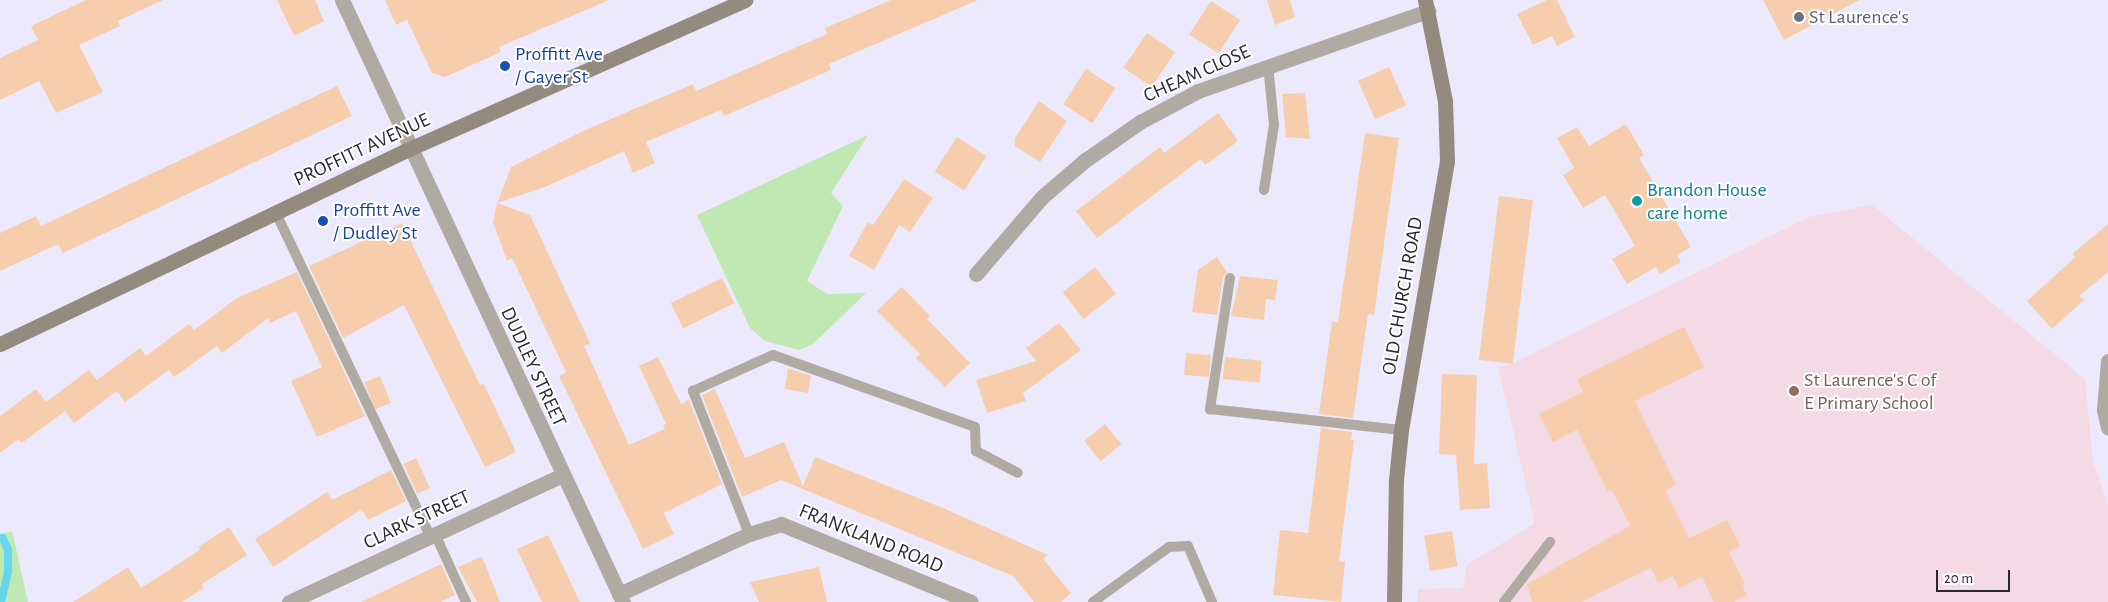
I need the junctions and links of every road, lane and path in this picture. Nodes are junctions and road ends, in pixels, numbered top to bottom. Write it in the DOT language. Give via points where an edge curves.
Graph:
graph roads {
  1 [pos="342,0"];
  2 [pos="746,0"];
  3 [pos="1427,6"];
  4 [pos="1268,65"];
  5 [pos="409,148"];
  6 [pos="1264,190"];
  7 [pos="276,213"];
  8 [pos="976,274"];
  9 [pos="1230,278"];
  10 [pos="0,344"];
  11 [pos="2108,361"];
  12 [pos="2108,428"];
  13 [pos="1401,430"];
  14 [pos="1018,473"];
  15 [pos="562,475"];
  16 [pos="749,534"];
  17 [pos="433,535"];
  18 [pos="1550,542"];
  19 [pos="621,598"];
  20 [pos="289,602"];
  21 [pos="466,602"];
  22 [pos="971,602"];
  23 [pos="1093,602"];
  24 [pos="1212,602"];
  25 [pos="1394,602"];
  26 [pos="1504,602"];
  1 -- 5 [label="street, DUDLEY STREET"];
  2 -- 5 [label="street, PROFFITT AVENUE"];
  3 -- 4 [label="street, CHEAM CLOSE"];
  3 -- 13 [label="street, OLD CHURCH ROAD" via="1445,102 1447,161"];
  4 -- 6 [label="lane" via="1274,125"];
  4 -- 8 [label="street, CHEAM CLOSE" via="1198,91 1140,122 1084,161 1042,197"];
  5 -- 7 [label="street, PROFFITT AVENUE"];
  5 -- 15 [label="street, DUDLEY STREET"];
  7 -- 10 [label="street, PROFFITT AVENUE"];
  7 -- 17 [label="lane"];
  9 -- 13 [label="lane" via="1210,409"];
  11 -- 12 [label="street" via="2104,410"];
  13 -- 25 [label="street, OLD CHURCH ROAD" via="1396,480"];
  14 -- 16 [label="lane" via="976,451 975,427 773,354 694,391"];
  15 -- 17 [label="street, CLARK STREET"];
  15 -- 19 [label="street, DUDLEY STREET"];
  16 -- 19 [label="street, FRANKLAND ROAD"];
  16 -- 22 [label="street, FRANKLAND ROAD" via="772,526 789,525"];
  17 -- 20 [label="street, CLARK STREET"];
  17 -- 21 [label="lane"];
  18 -- 26 [label="lane"];
  23 -- 24 [label="lane" via="1169,547 1188,546"];
}
